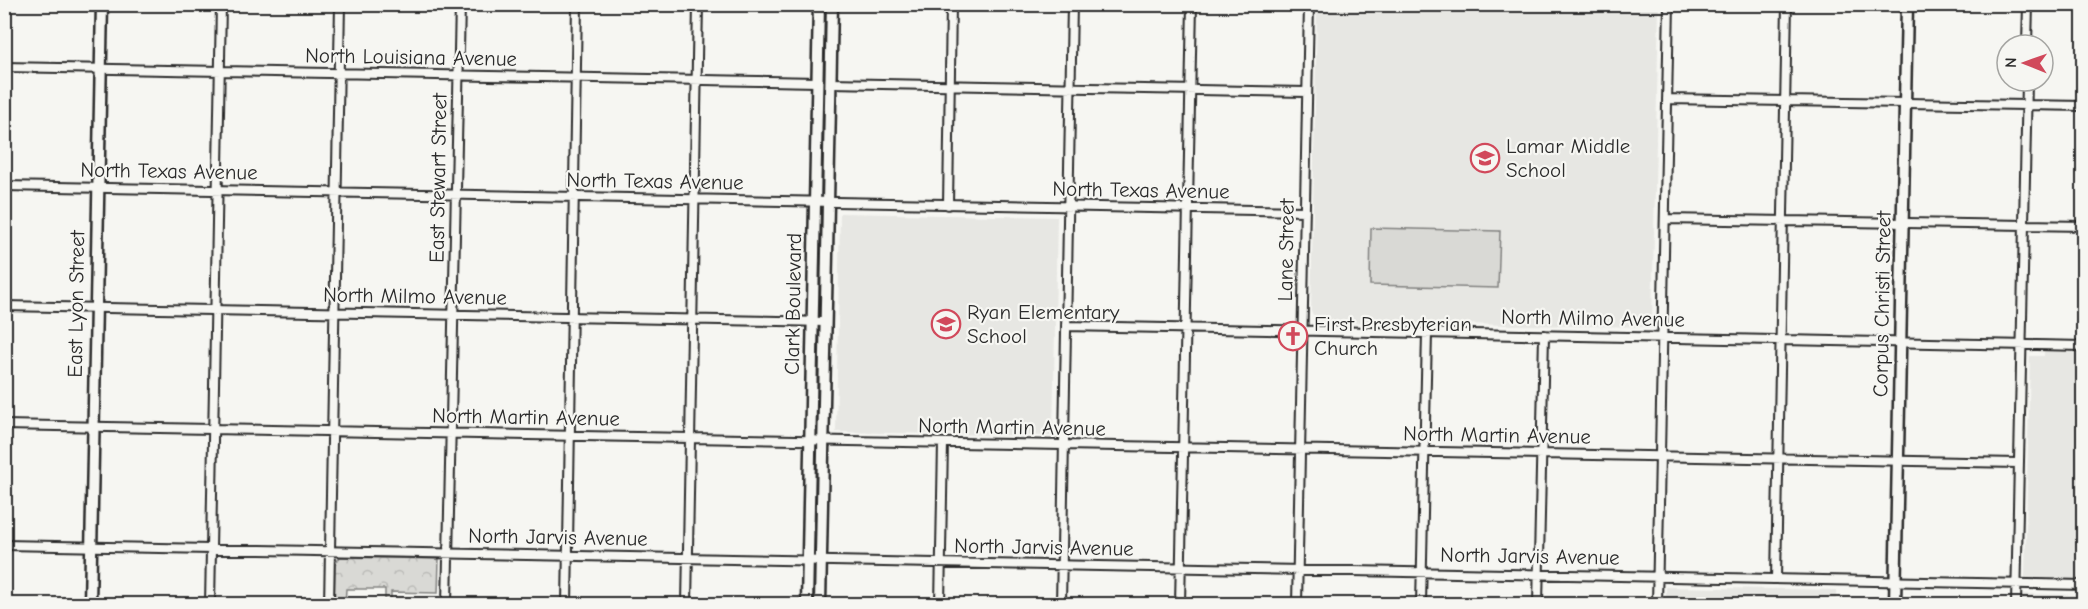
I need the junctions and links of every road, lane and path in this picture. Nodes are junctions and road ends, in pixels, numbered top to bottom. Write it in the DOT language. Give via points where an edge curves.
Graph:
graph roads {
  1 [pos="102,4"];
  2 [pos="221,4"];
  3 [pos="340,4"];
  4 [pos="460,4"];
  5 [pos="577,4"];
  6 [pos="698,4"];
  7 [pos="819,4"];
  8 [pos="832,4"];
  9 [pos="951,4"];
  10 [pos="1072,4"];
  11 [pos="1192,4"];
  12 [pos="1309,4"];
  13 [pos="1669,4"];
  14 [pos="1787,4"];
  15 [pos="1907,4"];
  16 [pos="2028,4"];
  17 [pos="2027,33"];
  18 [pos="4,67"];
  19 [pos="100,69"];
  20 [pos="220,71"];
  21 [pos="339,74"];
  22 [pos="458,76"];
  23 [pos="576,78"];
  24 [pos="697,80"];
  25 [pos="817,82"];
  26 [pos="830,83"];
  27 [pos="950,85"];
  28 [pos="1070,88"];
  29 [pos="1190,90"];
  30 [pos="1307,92"];
  31 [pos="2026,93"];
  32 [pos="1667,99"];
  33 [pos="1785,101"];
  34 [pos="1905,103"];
  35 [pos="2026,105"];
  36 [pos="2084,106"];
  37 [pos="4,186"];
  38 [pos="98,188"];
  39 [pos="218,190"];
  40 [pos="337,193"];
  41 [pos="455,195"];
  42 [pos="574,197"];
  43 [pos="695,200"];
  44 [pos="815,202"];
  45 [pos="828,202"];
  46 [pos="948,205"];
  47 [pos="1068,207"];
  48 [pos="1188,209"];
  49 [pos="1305,212"];
  50 [pos="1665,219"];
  51 [pos="1783,221"];
  52 [pos="1903,223"];
  53 [pos="2024,225"];
  54 [pos="2084,226"];
  55 [pos="4,306"];
  56 [pos="96,307"];
  57 [pos="215,310"];
  58 [pos="334,312"];
  59 [pos="453,315"];
  60 [pos="572,317"];
  61 [pos="692,319"];
  62 [pos="812,321"];
  63 [pos="826,321"];
  64 [pos="1066,326"];
  65 [pos="1186,329"];
  66 [pos="1302,331"];
  67 [pos="1427,333"];
  68 [pos="1544,335"];
  69 [pos="1662,338"];
  70 [pos="1781,340"];
  71 [pos="1900,342"];
  72 [pos="2021,344"];
  73 [pos="2084,345"];
  74 [pos="4,425"];
  75 [pos="93,427"];
  76 [pos="213,429"];
  77 [pos="332,432"];
  78 [pos="451,434"];
  79 [pos="570,436"];
  80 [pos="690,438"];
  81 [pos="810,441"];
  82 [pos="824,441"];
  83 [pos="943,443"];
  84 [pos="1064,446"];
  85 [pos="1183,448"];
  86 [pos="1300,450"];
  87 [pos="1425,451"];
  88 [pos="1542,453"];
  89 [pos="1660,456"];
  90 [pos="1778,458"];
  91 [pos="1898,461"];
  92 [pos="2018,463"];
  93 [pos="4,545"];
  94 [pos="91,547"];
  95 [pos="211,549"];
  96 [pos="330,551"];
  97 [pos="448,554"];
  98 [pos="568,556"];
  99 [pos="688,558"];
  100 [pos="808,560"];
  101 [pos="821,560"];
  102 [pos="940,563"];
  103 [pos="1062,565"];
  104 [pos="1181,567"];
  105 [pos="1298,570"];
  106 [pos="1423,572"];
  107 [pos="1540,574"];
  108 [pos="1658,577"];
  109 [pos="1776,579"];
  110 [pos="1896,581"];
  111 [pos="2017,584"];
  112 [pos="2084,585"];
  113 [pos="90,604"];
  114 [pos="210,604"];
  115 [pos="329,604"];
  116 [pos="447,604"];
  117 [pos="567,604"];
  118 [pos="687,604"];
  119 [pos="807,604"];
  120 [pos="820,604"];
  121 [pos="940,604"];
  122 [pos="1061,604"];
  123 [pos="1180,604"];
  124 [pos="1297,604"];
  125 [pos="1421,604"];
  126 [pos="1538,604"];
  127 [pos="1657,604"];
  128 [pos="1895,604"];
  129 [pos="2016,604"];
  1 -- 19 [label="main road, East Lyon Street"];
  2 -- 20 [label="street"];
  3 -- 21 [label="street"];
  4 -- 22 [label="street, East Stewart Street"];
  5 -- 23 [label="street"];
  6 -- 24 [label="street"];
  7 -- 25 [label="main road, Clark Boulevard"];
  8 -- 26 [label="main road, Clark Boulevard"];
  9 -- 27 [label="street"];
  10 -- 28 [label="street"];
  11 -- 29 [label="street"];
  12 -- 30 [label="street, Lane Street"];
  13 -- 32 [label="street"];
  14 -- 33 [label="street"];
  15 -- 34 [label="main road, Corpus Christi Street"];
  16 -- 17 [label="street"];
  18 -- 19 [label="street, North Louisiana Avenue"];
  19 -- 20 [label="street, North Louisiana Avenue"];
  19 -- 38 [label="main road, East Lyon Street"];
  20 -- 21 [label="street, North Louisiana Avenue"];
  20 -- 39 [label="street"];
  21 -- 22 [label="street, North Louisiana Avenue"];
  21 -- 40 [label="street"];
  22 -- 23 [label="street, North Louisiana Avenue"];
  22 -- 41 [label="street, East Stewart Street"];
  23 -- 24 [label="street, North Louisiana Avenue"];
  23 -- 42 [label="street"];
  24 -- 25 [label="street, North Louisiana Avenue"];
  24 -- 43 [label="street"];
  25 -- 44 [label="main road, Clark Boulevard"];
  26 -- 27 [label="street"];
  26 -- 45 [label="main road, Clark Boulevard"];
  27 -- 28 [label="street"];
  27 -- 46 [label="street"];
  28 -- 29 [label="street"];
  28 -- 47 [label="street"];
  29 -- 30 [label="street"];
  29 -- 48 [label="street"];
  30 -- 49 [label="street, Lane Street"];
  31 -- 35 [label="street"];
  32 -- 33 [label="street"];
  32 -- 50 [label="street"];
  33 -- 34 [label="street"];
  33 -- 51 [label="street"];
  34 -- 35 [label="street"];
  34 -- 52 [label="main road, Corpus Christi Street"];
  35 -- 36 [label="street"];
  35 -- 53 [label="street"];
  37 -- 38 [label="street, North Texas Avenue"];
  38 -- 39 [label="street, North Texas Avenue"];
  38 -- 56 [label="main road, East Lyon Street"];
  39 -- 40 [label="street, North Texas Avenue"];
  39 -- 57 [label="street"];
  40 -- 41 [label="street, North Texas Avenue"];
  40 -- 58 [label="street"];
  41 -- 42 [label="street, North Texas Avenue"];
  41 -- 59 [label="street, East Stewart Street"];
  42 -- 43 [label="street, North Texas Avenue"];
  42 -- 60 [label="street"];
  43 -- 44 [label="street, North Texas Avenue"];
  43 -- 61 [label="street"];
  44 -- 45 [label="street, North Texas Avenue"];
  44 -- 62 [label="main road, Clark Boulevard"];
  45 -- 46 [label="street, North Texas Avenue"];
  45 -- 63 [label="main road, Clark Boulevard"];
  46 -- 47 [label="street, North Texas Avenue"];
  47 -- 48 [label="street, North Texas Avenue"];
  47 -- 64 [label="street"];
  48 -- 49 [label="street, North Texas Avenue"];
  48 -- 65 [label="street"];
  49 -- 66 [label="street, Lane Street"];
  50 -- 51 [label="street"];
  50 -- 69 [label="street"];
  51 -- 52 [label="street"];
  51 -- 70 [label="street"];
  52 -- 53 [label="street"];
  52 -- 71 [label="main road, Corpus Christi Street"];
  53 -- 54 [label="street"];
  53 -- 72 [label="street"];
  55 -- 56 [label="street, North Milmo Avenue"];
  56 -- 57 [label="street, North Milmo Avenue"];
  56 -- 75 [label="main road, East Lyon Street"];
  57 -- 58 [label="street, North Milmo Avenue"];
  57 -- 76 [label="street"];
  58 -- 59 [label="street, North Milmo Avenue"];
  58 -- 77 [label="street"];
  59 -- 60 [label="street, North Milmo Avenue"];
  59 -- 78 [label="street, East Stewart Street"];
  60 -- 61 [label="street, North Milmo Avenue"];
  60 -- 79 [label="street"];
  61 -- 62 [label="street, North Milmo Avenue"];
  61 -- 80 [label="street"];
  62 -- 63 [label="street, North Milmo Avenue"];
  62 -- 81 [label="main road, Clark Boulevard"];
  63 -- 82 [label="main road, Clark Boulevard"];
  64 -- 65 [label="street, North Milmo Avenue"];
  64 -- 84 [label="street"];
  65 -- 66 [label="street, North Milmo Avenue"];
  65 -- 85 [label="street"];
  66 -- 67 [label="street, North Milmo Avenue"];
  66 -- 86 [label="street, Lane Street"];
  67 -- 68 [label="street, North Milmo Avenue"];
  67 -- 87 [label="street"];
  68 -- 69 [label="street, North Milmo Avenue"];
  68 -- 88 [label="street"];
  69 -- 70 [label="street, North Milmo Avenue"];
  69 -- 89 [label="street"];
  70 -- 71 [label="street, North Milmo Avenue"];
  70 -- 90 [label="street"];
  71 -- 72 [label="street, North Milmo Avenue"];
  71 -- 91 [label="main road, Corpus Christi Street"];
  72 -- 73 [label="street, North Milmo Avenue"];
  72 -- 92 [label="street"];
  74 -- 75 [label="street, North Martin Avenue"];
  75 -- 76 [label="street, North Martin Avenue"];
  75 -- 94 [label="main road, East Lyon Street"];
  76 -- 77 [label="street, North Martin Avenue"];
  76 -- 95 [label="street"];
  77 -- 78 [label="street, North Martin Avenue"];
  77 -- 96 [label="street"];
  78 -- 79 [label="street, North Martin Avenue"];
  78 -- 97 [label="street, East Stewart Street"];
  79 -- 80 [label="street, North Martin Avenue"];
  79 -- 98 [label="street"];
  80 -- 81 [label="street, North Martin Avenue"];
  80 -- 99 [label="street"];
  81 -- 82 [label="street, North Martin Avenue"];
  81 -- 100 [label="main road, Clark Boulevard"];
  82 -- 83 [label="street, North Martin Avenue"];
  82 -- 101 [label="main road, Clark Boulevard"];
  83 -- 84 [label="street, North Martin Avenue"];
  83 -- 102 [label="street"];
  84 -- 85 [label="street, North Martin Avenue"];
  84 -- 103 [label="street"];
  85 -- 86 [label="street, North Martin Avenue"];
  85 -- 104 [label="street"];
  86 -- 87 [label="street, North Martin Avenue"];
  86 -- 105 [label="street, Lane Street"];
  87 -- 88 [label="street, North Martin Avenue"];
  87 -- 106 [label="street"];
  88 -- 89 [label="street, North Martin Avenue"];
  88 -- 107 [label="street"];
  89 -- 90 [label="street, North Martin Avenue"];
  89 -- 108 [label="street"];
  90 -- 91 [label="street, North Martin Avenue"];
  90 -- 109 [label="street"];
  91 -- 92 [label="street, North Martin Avenue"];
  91 -- 110 [label="main road, Corpus Christi Street"];
  92 -- 111 [label="street"];
  93 -- 94 [label="street, North Jarvis Avenue"];
  94 -- 95 [label="street, North Jarvis Avenue"];
  94 -- 113 [label="main road, East Lyon Street"];
  95 -- 96 [label="street, North Jarvis Avenue"];
  95 -- 114 [label="street"];
  96 -- 97 [label="street, North Jarvis Avenue"];
  96 -- 115 [label="street"];
  97 -- 98 [label="street, North Jarvis Avenue"];
  97 -- 116 [label="street, East Stewart Street"];
  98 -- 99 [label="street, North Jarvis Avenue"];
  98 -- 117 [label="street"];
  99 -- 100 [label="street, North Jarvis Avenue"];
  99 -- 118 [label="street"];
  100 -- 101 [label="street, North Jarvis Avenue"];
  100 -- 119 [label="main road, Clark Boulevard"];
  101 -- 102 [label="street, North Jarvis Avenue"];
  101 -- 120 [label="main road, Clark Boulevard"];
  102 -- 103 [label="street, North Jarvis Avenue"];
  102 -- 121 [label="street"];
  103 -- 104 [label="street, North Jarvis Avenue"];
  103 -- 122 [label="street"];
  104 -- 105 [label="street, North Jarvis Avenue"];
  104 -- 123 [label="street"];
  105 -- 106 [label="street, North Jarvis Avenue"];
  105 -- 124 [label="street, Lane Street"];
  106 -- 107 [label="street, North Jarvis Avenue"];
  106 -- 125 [label="street"];
  107 -- 108 [label="street, North Jarvis Avenue"];
  107 -- 126 [label="street"];
  108 -- 109 [label="street, North Jarvis Avenue"];
  108 -- 127 [label="street"];
  109 -- 110 [label="street, North Jarvis Avenue"];
  110 -- 111 [label="street, North Jarvis Avenue"];
  110 -- 128 [label="main road, Corpus Christi Street"];
  111 -- 112 [label="street, North Jarvis Avenue"];
  111 -- 129 [label="street"];
}
